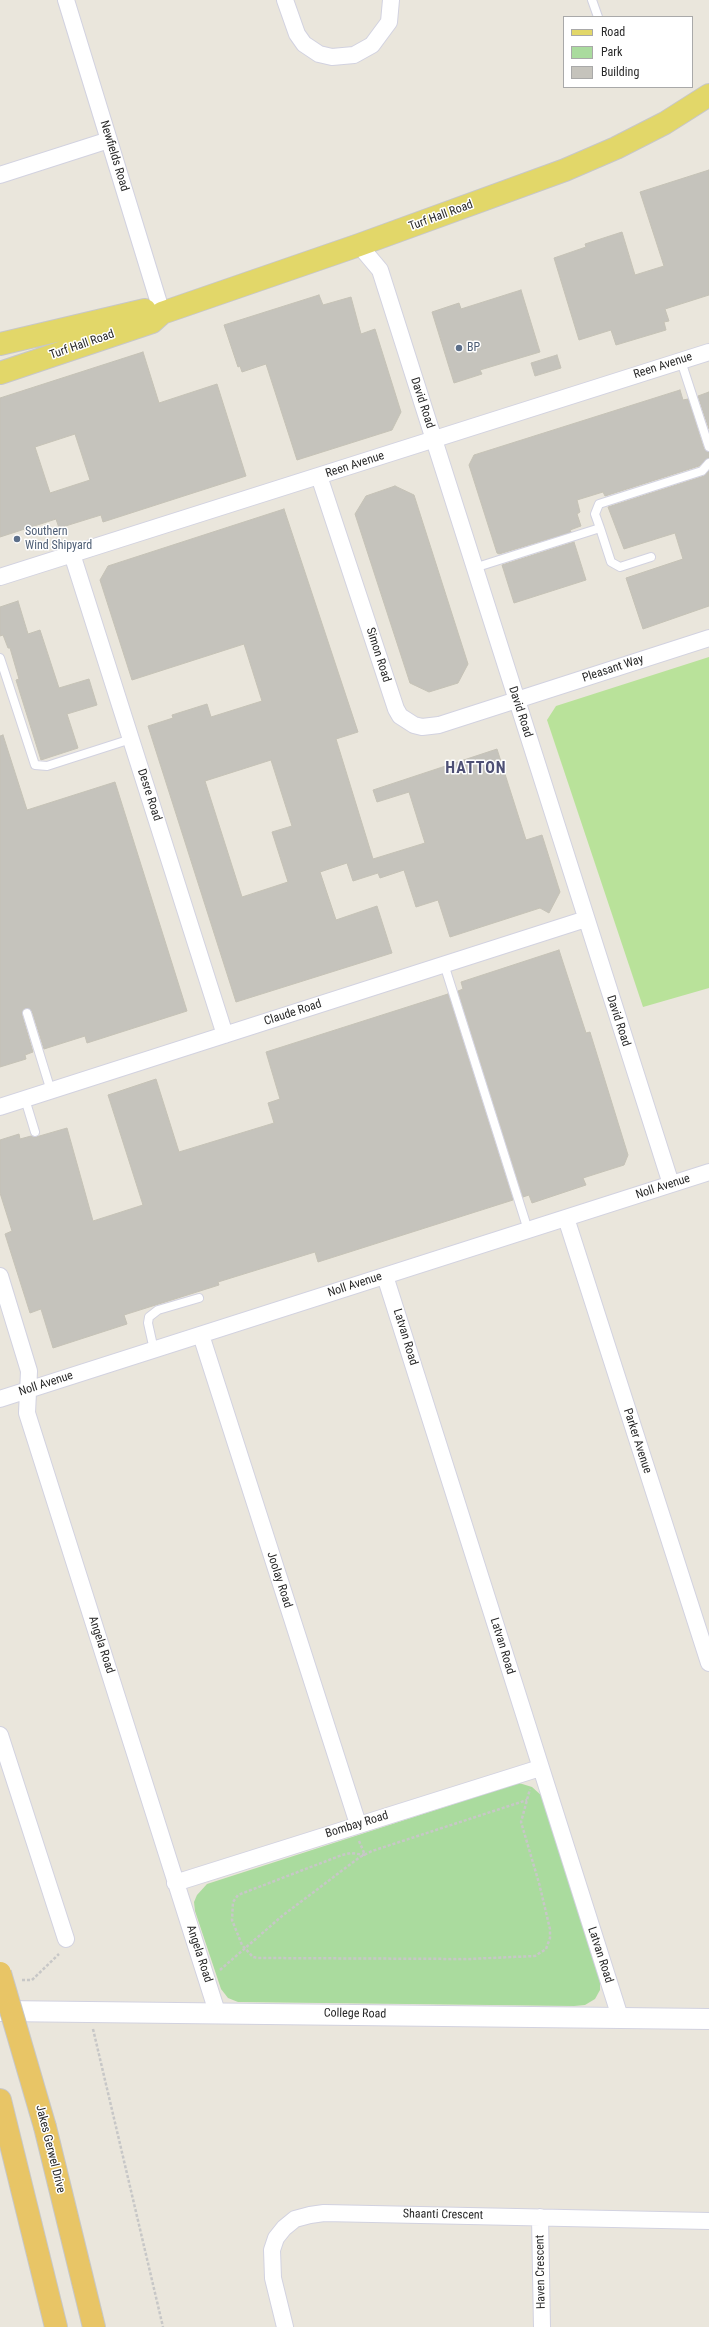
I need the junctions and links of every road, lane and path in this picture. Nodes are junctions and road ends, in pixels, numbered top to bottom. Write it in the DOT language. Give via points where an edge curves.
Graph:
graph roads {
  1 [pos="66,0"];
  2 [pos="285,0"];
  3 [pos="391,0"];
  4 [pos="592,0"];
  5 [pos="598,16"];
  6 [pos="709,95"];
  7 [pos="109,140"];
  8 [pos="0,175"];
  9 [pos="359,245"];
  10 [pos="162,313"];
  11 [pos="0,344"];
  12 [pos="709,352"];
  13 [pos="681,361"];
  14 [pos="0,373"];
  15 [pos="434,439"];
  16 [pos="709,447"];
  17 [pos="709,464"];
  18 [pos="319,476"];
  19 [pos="600,528"];
  20 [pos="72,554"];
  21 [pos="651,557"];
  22 [pos="474,568"];
  23 [pos="0,577"];
  24 [pos="709,638"];
  25 [pos="0,658"];
  26 [pos="517,700"];
  27 [pos="131,739"];
  28 [pos="586,919"];
  29 [pos="444,964"];
  30 [pos="27,1013"];
  31 [pos="225,1035"];
  32 [pos="51,1091"];
  33 [pos="25,1099"];
  34 [pos="0,1107"];
  35 [pos="35,1132"];
  36 [pos="709,1172"];
  37 [pos="670,1184"];
  38 [pos="566,1218"];
  39 [pos="528,1230"];
  40 [pos="0,1276"];
  41 [pos="385,1276"];
  42 [pos="199,1298"];
  43 [pos="201,1335"];
  44 [pos="154,1350"];
  45 [pos="28,1390"];
  46 [pos="0,1399"];
  47 [pos="709,1664"];
  48 [pos="0,1735"];
  49 [pos="540,1768"];
  50 [pos="531,1786"];
  51 [pos="527,1800"];
  52 [pos="358,1824"];
  53 [pos="365,1854"];
  54 [pos="175,1883"];
  55 [pos="66,1939"];
  56 [pos="245,1948"];
  57 [pos="218,1972"];
  58 [pos="8,1977"];
  59 [pos="0,2011"];
  60 [pos="217,2012"];
  61 [pos="620,2017"];
  62 [pos="709,2019"];
  63 [pos="92,2023"];
  64 [pos="0,2100"];
  65 [pos="540,2217"];
  66 [pos="709,2221"];
  67 [pos="56,2327"];
  68 [pos="94,2327"];
  69 [pos="162,2327"];
  70 [pos="285,2327"];
  71 [pos="542,2327"];
  1 -- 7 [label="street, Newfields Road"];
  2 -- 3 [label="street" via="297,34 304,44 319,54 332,57 354,55 372,45 389,22"];
  4 -- 5 [label="lane"];
  6 -- 9 [label="main road, Turf Hall Road" via="658,126 572,167"];
  7 -- 8 [label="street"];
  7 -- 10 [label="street, Newfields Road"];
  9 -- 10 [label="main road, Turf Hall Road"];
  9 -- 15 [label="street, David Road" via="380,270"];
  10 -- 11 [label="main road, Turf Hall Road" via="142,311"];
  10 -- 14 [label="main road, Turf Hall Road" via="152,322"];
  12 -- 13 [label="street, Reen Avenue"];
  13 -- 15 [label="street, Reen Avenue"];
  13 -- 16 [label="lane"];
  15 -- 18 [label="street, Reen Avenue"];
  15 -- 22 [label="street, David Road"];
  17 -- 19 [label="lane" via="702,471 599,504 595,514"];
  18 -- 20 [label="street, Reen Avenue"];
  18 -- 26 [label="street, Simon Road" via="400,716 414,725 430,727"];
  19 -- 21 [label="lane" via="611,562 620,567"];
  19 -- 22 [label="lane"];
  20 -- 23 [label="street, Reen Avenue"];
  20 -- 27 [label="street, Desre Road"];
  22 -- 26 [label="street, David Road"];
  24 -- 26 [label="street, Pleasant Way"];
  25 -- 27 [label="lane" via="36,765 47,766"];
  26 -- 28 [label="street, David Road"];
  27 -- 31 [label="street, Desre Road"];
  28 -- 29 [label="street, Claude Road"];
  28 -- 37 [label="street, David Road"];
  29 -- 31 [label="street, Claude Road"];
  29 -- 39 [label="lane"];
  30 -- 32 [label="lane"];
  31 -- 32 [label="street, Claude Road"];
  32 -- 33 [label="street, Claude Road"];
  33 -- 34 [label="street, Claude Road"];
  33 -- 35 [label="lane"];
  36 -- 37 [label="street, Noll Avenue"];
  37 -- 38 [label="street, Noll Avenue"];
  38 -- 39 [label="street, Noll Avenue"];
  38 -- 47 [label="street, Parker Avenue"];
  39 -- 41 [label="street, Noll Avenue"];
  40 -- 45 [label="street, Angela Road" via="29,1371"];
  41 -- 43 [label="street, Noll Avenue"];
  41 -- 49 [label="street, Latvan Road"];
  42 -- 44 [label="lane" via="158,1310 149,1317"];
  43 -- 44 [label="street, Noll Avenue"];
  43 -- 52 [label="street, Joolay Road"];
  44 -- 45 [label="street, Noll Avenue"];
  45 -- 46 [label="street, Noll Avenue"];
  45 -- 54 [label="street, Angela Road" via="27,1413"];
  48 -- 55 [label="street"];
  49 -- 52 [label="street, Bombay Road"];
  49 -- 61 [label="street, Latvan Road"];
  50 -- 51 [label="path"];
  51 -- 53 [label="path"];
  51 -- 56 [label="path" via="521,1822 550,1928 546,1949 535,1956 469,1959 258,1958 253,1957"];
  52 -- 54 [label="street, Bombay Road"];
  53 -- 56 [label="path" via="282,1916"];
  53 -- 56 [label="path" via="342,1855 238,1895 233,1902 232,1920"];
  54 -- 60 [label="street, Angela Road"];
  55 -- 58 [label="path" via="61,1952 32,1980"];
  56 -- 57 [label="path"];
  58 -- 68 [label="highway, Jakes Gerwel Drive, bridge"];
  59 -- 60 [label="street, College Road"];
  60 -- 61 [label="street, College Road"];
  61 -- 62 [label="street, College Road"];
  63 -- 69 [label="path"];
  64 -- 67 [label="highway"];
  65 -- 66 [label="street, Shaanti Crescent"];
  65 -- 70 [label="street, Shaanti Crescent" via="324,2212 296,2220 284,2228 276,2238 272,2250 273,2278"];
  65 -- 71 [label="street, Haven Crescent"];
}
